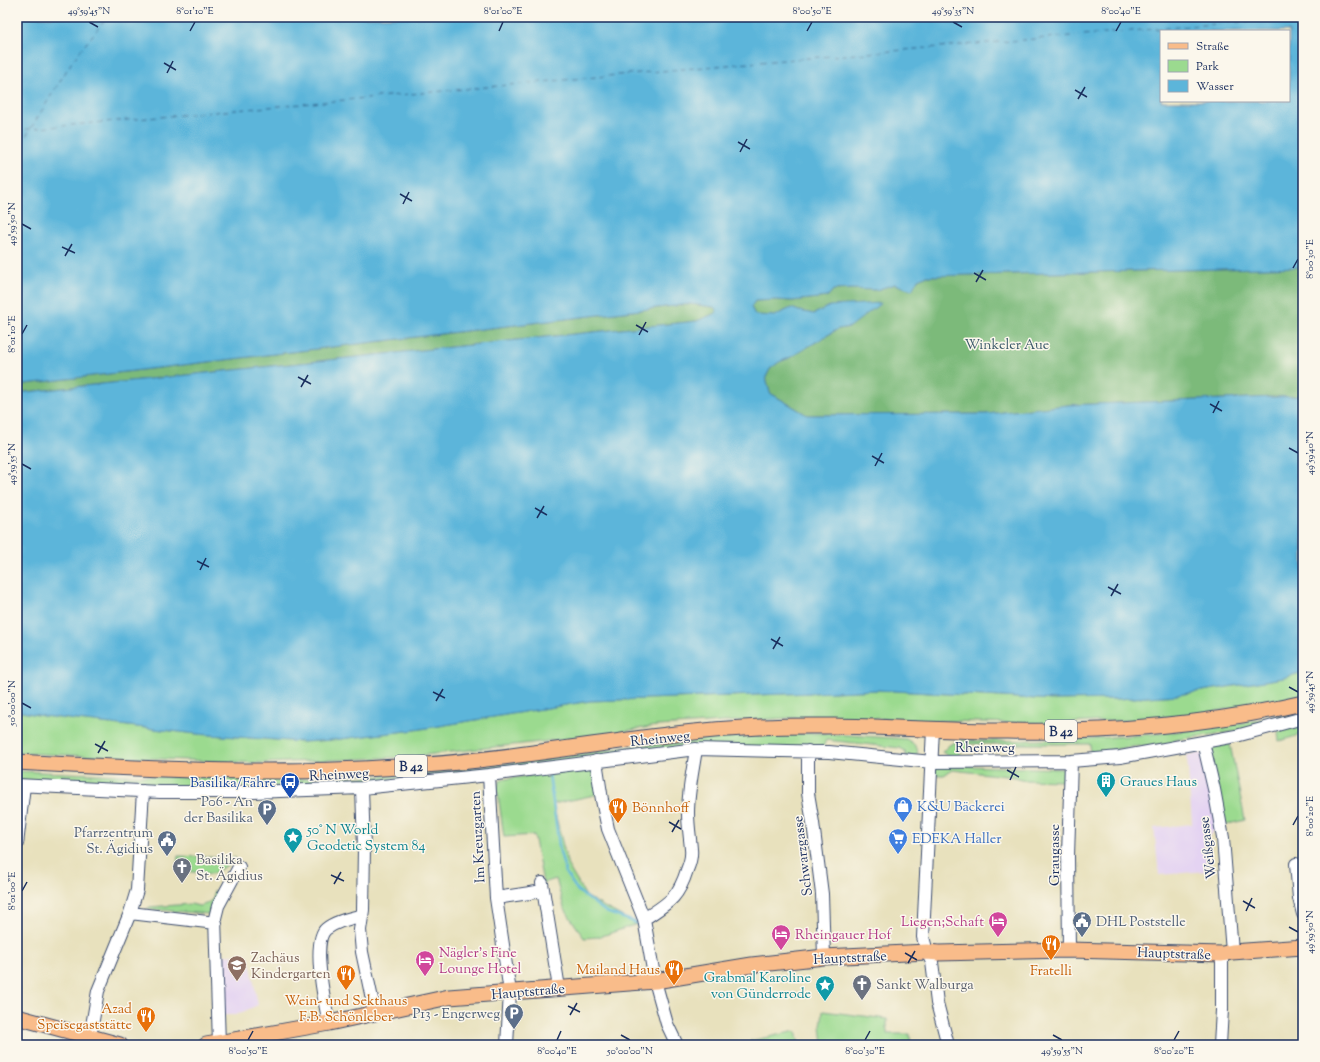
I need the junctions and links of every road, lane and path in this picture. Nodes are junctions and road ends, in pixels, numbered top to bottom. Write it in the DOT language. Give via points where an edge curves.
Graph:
graph roads {
  1 [pos="1303,703"];
  2 [pos="1303,718"];
  3 [pos="933,729"];
  4 [pos="1204,742"];
  5 [pos="696,748"];
  6 [pos="808,751"];
  7 [pos="596,760"];
  8 [pos="17,762"];
  9 [pos="932,762"];
  10 [pos="1070,762"];
  11 [pos="489,775"];
  12 [pos="20,786"];
  13 [pos="362,788"];
  14 [pos="143,791"];
  15 [pos="17,844"];
  16 [pos="1296,864"];
  17 [pos="239,867"];
  18 [pos="496,898"];
  19 [pos="130,912"];
  20 [pos="1303,914"];
  21 [pos="361,916"];
  22 [pos="644,919"];
  23 [pos="216,924"];
  24 [pos="1303,947"];
  25 [pos="1069,950"];
  26 [pos="927,952"];
  27 [pos="1227,953"];
  28 [pos="824,957"];
  29 [pos="656,981"];
  30 [pos="559,988"];
  31 [pos="510,992"];
  32 [pos="375,1013"];
  33 [pos="17,1016"];
  34 [pos="329,1023"];
  35 [pos="90,1037"];
  36 [pos="213,1044"];
  37 [pos="120,1045"];
  38 [pos="507,1045"];
  39 [pos="676,1045"];
  40 [pos="948,1045"];
  41 [pos="1220,1045"];
  1 -- 3 [label="main road, B 42" via="1196,723 1111,730 1004,732"];
  2 -- 4 [label="street, Rheinweg"];
  3 -- 8 [label="main road, B 42" via="810,726 694,731 498,757 377,769 235,771"];
  3 -- 9 [label="street"];
  4 -- 10 [label="street, Rheinweg" via="1120,757"];
  4 -- 27 [label="street, Weißgasse" via="1223,838"];
  5 -- 6 [label="street, Rheinweg"];
  5 -- 7 [label="street, Rheinweg"];
  5 -- 22 [label="street" via="688,802 690,861 682,886 676,894"];
  6 -- 9 [label="street, Rheinweg"];
  6 -- 28 [label="street, Schwarzgasse" via="808,793 822,894"];
  7 -- 11 [label="street, Rheinweg"];
  7 -- 22 [label="street" via="608,828"];
  9 -- 10 [label="street, Rheinweg"];
  9 -- 26 [label="street" via="923,937"];
  10 -- 25 [label="street, Graugasse"];
  11 -- 13 [label="street, Rheinweg"];
  11 -- 18 [label="street, Im Kreuzgarten"];
  12 -- 14 [label="street, Rheinweg"];
  12 -- 15 [label="street"];
  13 -- 14 [label="street, Rheinweg" via="253,792"];
  13 -- 21 [label="street" via="364,848"];
  14 -- 19 [label="street" via="137,890"];
  16 -- 20 [label="street"];
  17 -- 23 [label="street" via="218,906"];
  18 -- 30 [label="street, Im Kreuzgarten" via="542,887"];
  18 -- 31 [label="street, Im Kreuzgarten"];
  19 -- 23 [label="street"];
  19 -- 35 [label="street" via="98,991"];
  21 -- 32 [label="street" via="362,952"];
  21 -- 34 [label="street" via="346,919 326,928 322,933 320,965"];
  22 -- 29 [label="street"];
  23 -- 36 [label="street"];
  24 -- 27 [label="main road, Hauptstraße"];
  25 -- 26 [label="main road, Hauptstraße"];
  25 -- 27 [label="main road, Hauptstraße"];
  26 -- 28 [label="main road, Hauptstraße"];
  26 -- 40 [label="street" via="932,962 936,1003"];
  27 -- 41 [label="street, Weißgasse"];
  28 -- 29 [label="main road, Hauptstraße" via="752,965"];
  29 -- 30 [label="main road, Hauptstraße"];
  29 -- 39 [label="street" via="667,1024"];
  30 -- 31 [label="main road, Hauptstraße"];
  31 -- 32 [label="main road, Hauptstraße" via="449,997"];
  31 -- 38 [label="street, Im Kreuzgarten"];
  32 -- 34 [label="main road, Hauptstraße"];
  33 -- 35 [label="main road"];
  34 -- 36 [label="main road, Hauptstraße"];
  35 -- 37 [label="main road"];
}
